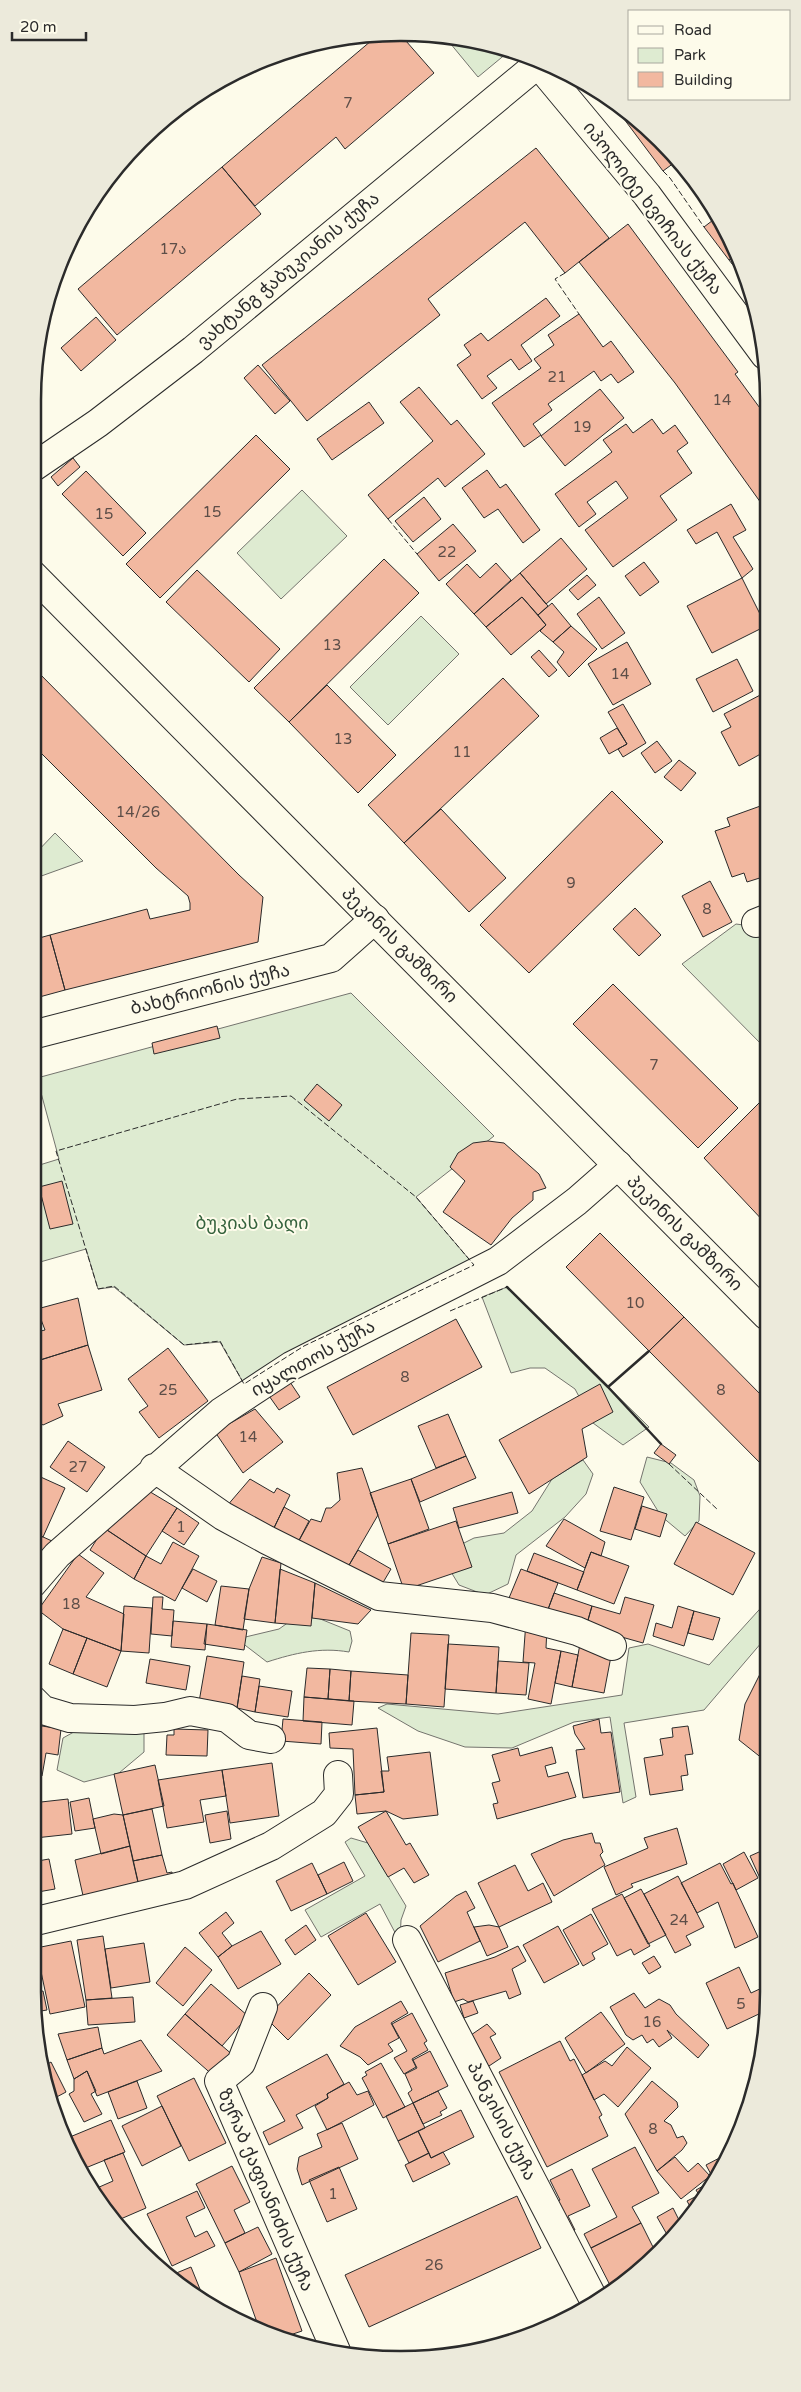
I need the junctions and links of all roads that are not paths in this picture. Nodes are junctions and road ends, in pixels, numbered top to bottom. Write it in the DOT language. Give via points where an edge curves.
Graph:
graph roads {
  1 [pos="534,67"];
  2 [pos="544,72"];
  3 [pos="755,341"];
  4 [pos="41,462"];
  5 [pos="41,583"];
  6 [pos="375,920"];
  7 [pos="41,1033"];
  8 [pos="618,1165"];
  9 [pos="760,1309"];
  10 [pos="152,1470"];
  11 [pos="41,1574"];
  12 [pos="612,1646"];
  13 [pos="41,1708"];
  14 [pos="271,1739"];
  15 [pos="338,1775"];
  16 [pos="41,1920"];
  17 [pos="407,1940"];
  18 [pos="263,2008"];
  19 [pos="592,2295"];
  20 [pos="333,2345"];
  1 -- 4 [label="street, ვახტანგ ჭაბუკიანის ქუჩა" via="193,350"];
  2 -- 3 [label="street, იპოლიტე ხვიჩიას ქუჩა" via="647,195"];
  5 -- 6 [label="street, პეკინის გამზირი"];
  6 -- 7 [label="street, ბახტრიონის ქუჩა" via="331,958"];
  6 -- 8 [label="street, პეკინის გამზირი"];
  8 -- 9 [label="street, პეკინის გამზირი"];
  8 -- 10 [label="street, იყალთოს ქუჩა" via="578,1201 498,1261 291,1366 220,1412"];
  10 -- 11 [label="street, იყალთოს ქუჩა" via="57,1555"];
  10 -- 12 [label="street" via="267,1540 379,1596 492,1608 577,1631"];
  13 -- 14 [label="street" via="70,1718 135,1720 190,1711 227,1718 249,1734"];
  15 -- 16 [label="street" via="339,1794 324,1813 271,1846 185,1884"];
  17 -- 19 [label="street, პანკისის ქუჩა"];
  18 -- 20 [label="street, ზურაბ ქაფიანიძის ქუჩა" via="241,2063 219,2081"];
}
